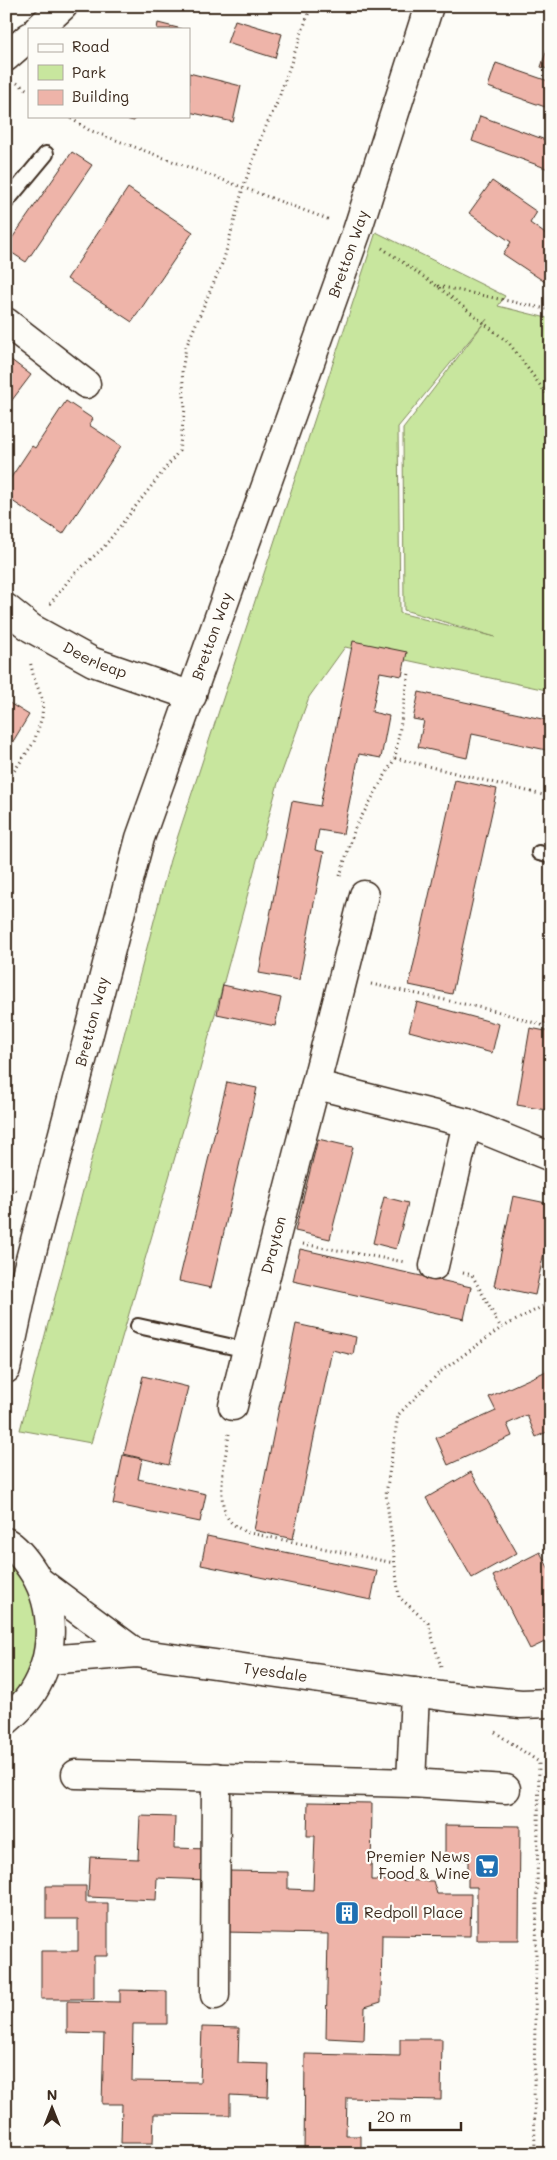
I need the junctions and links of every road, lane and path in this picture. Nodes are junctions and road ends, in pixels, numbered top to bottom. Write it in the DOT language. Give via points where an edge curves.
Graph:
graph roads {
  1 [pos="63,6"];
  2 [pos="311,6"];
  3 [pos="429,6"];
  4 [pos="39,28"];
  5 [pos="28,38"];
  6 [pos="6,57"];
  7 [pos="70,118"];
  8 [pos="46,154"];
  9 [pos="243,188"];
  10 [pos="7,200"];
  11 [pos="346,226"];
  12 [pos="437,286"];
  13 [pos="551,310"];
  14 [pos="6,322"];
  15 [pos="86,384"];
  16 [pos="551,400"];
  17 [pos="6,608"];
  18 [pos="30,628"];
  19 [pos="409,673"];
  20 [pos="192,696"];
  21 [pos="396,758"];
  22 [pos="6,783"];
  23 [pos="551,797"];
  24 [pos="364,894"];
  25 [pos="344,977"];
  26 [pos="551,1028"];
  27 [pos="317,1085"];
  28 [pos="467,1123"];
  29 [pos="551,1157"];
  30 [pos="6,1185"];
  31 [pos="6,1217"];
  32 [pos="275,1240"];
  33 [pos="434,1266"];
  34 [pos="26,1276"];
  35 [pos="551,1302"];
  36 [pos="6,1323"];
  37 [pos="138,1326"];
  38 [pos="501,1328"];
  39 [pos="247,1350"];
  40 [pos="6,1369"];
  41 [pos="233,1406"];
  42 [pos="7,1541"];
  43 [pos="394,1563"];
  44 [pos="39,1581"];
  45 [pos="136,1653"];
  46 [pos="47,1660"];
  47 [pos="415,1692"];
  48 [pos="449,1697"];
  49 [pos="483,1700"];
  50 [pos="551,1703"];
  51 [pos="7,1721"];
  52 [pos="76,1774"];
  53 [pos="216,1777"];
  54 [pos="411,1783"];
  55 [pos="506,1788"];
  56 [pos="215,1994"];
  57 [pos="535,2154"];
  1 -- 4 [label="street"];
  2 -- 9 [label="path" via="278,103 262,135"];
  3 -- 11 [label="street, Bretton Way"];
  5 -- 6 [label="street"];
  7 -- 9 [label="path" via="89,130"];
  8 -- 10 [label="lane"];
  9 -- 11 [label="path"];
  9 -- 18 [label="path" via="224,259 186,347 182,371 185,408 179,451 103,548 72,576"];
  11 -- 12 [label="path"];
  11 -- 20 [label="street, Bretton Way"];
  12 -- 13 [label="path"];
  12 -- 16 [label="path" via="510,343"];
  14 -- 15 [label="street"];
  17 -- 18 [label="street, Deerleap"];
  18 -- 20 [label="street, Deerleap" via="93,662"];
  18 -- 22 [label="path" via="25,629 34,678 43,701 42,717 34,742"];
  19 -- 21 [label="path"];
  20 -- 34 [label="street, Bretton Way" via="140,838"];
  21 -- 23 [label="path"];
  21 -- 24 [label="path" via="355,828 338,882"];
  24 -- 25 [label="street, Drayton"];
  25 -- 26 [label="path" via="496,1011"];
  25 -- 27 [label="street, Drayton"];
  27 -- 28 [label="street"];
  27 -- 32 [label="street, Drayton"];
  28 -- 29 [label="street"];
  28 -- 33 [label="street"];
  30 -- 31 [label="path" via="18,1191"];
  32 -- 33 [label="path"];
  32 -- 39 [label="street, Drayton"];
  33 -- 38 [label="path" via="472,1276"];
  34 -- 36 [label="street, Bretton Way"];
  34 -- 40 [label="street, Bretton Way"];
  35 -- 38 [label="path"];
  37 -- 39 [label="lane"];
  38 -- 43 [label="path" via="440,1372 398,1415 386,1494"];
  39 -- 41 [label="street, Drayton"];
  41 -- 43 [label="path" via="222,1505 230,1522 246,1532"];
  42 -- 44 [label="street" via="26,1560"];
  43 -- 48 [label="path" via="399,1597 428,1623"];
  44 -- 45 [label="street, Tyesdale"];
  44 -- 46 [label="street" via="48,1606 51,1633"];
  45 -- 46 [label="street, Tyesdale"];
  45 -- 47 [label="street, Tyesdale"];
  46 -- 51 [label="street" via="32,1693"];
  47 -- 48 [label="street, Tyesdale"];
  47 -- 54 [label="street"];
  48 -- 49 [label="street, Tyesdale"];
  49 -- 50 [label="street, Tyesdale"];
  49 -- 57 [label="path" via="482,1723 539,1762"];
  52 -- 53 [label="street"];
  53 -- 54 [label="street"];
  53 -- 56 [label="street"];
  54 -- 55 [label="street"];
}
